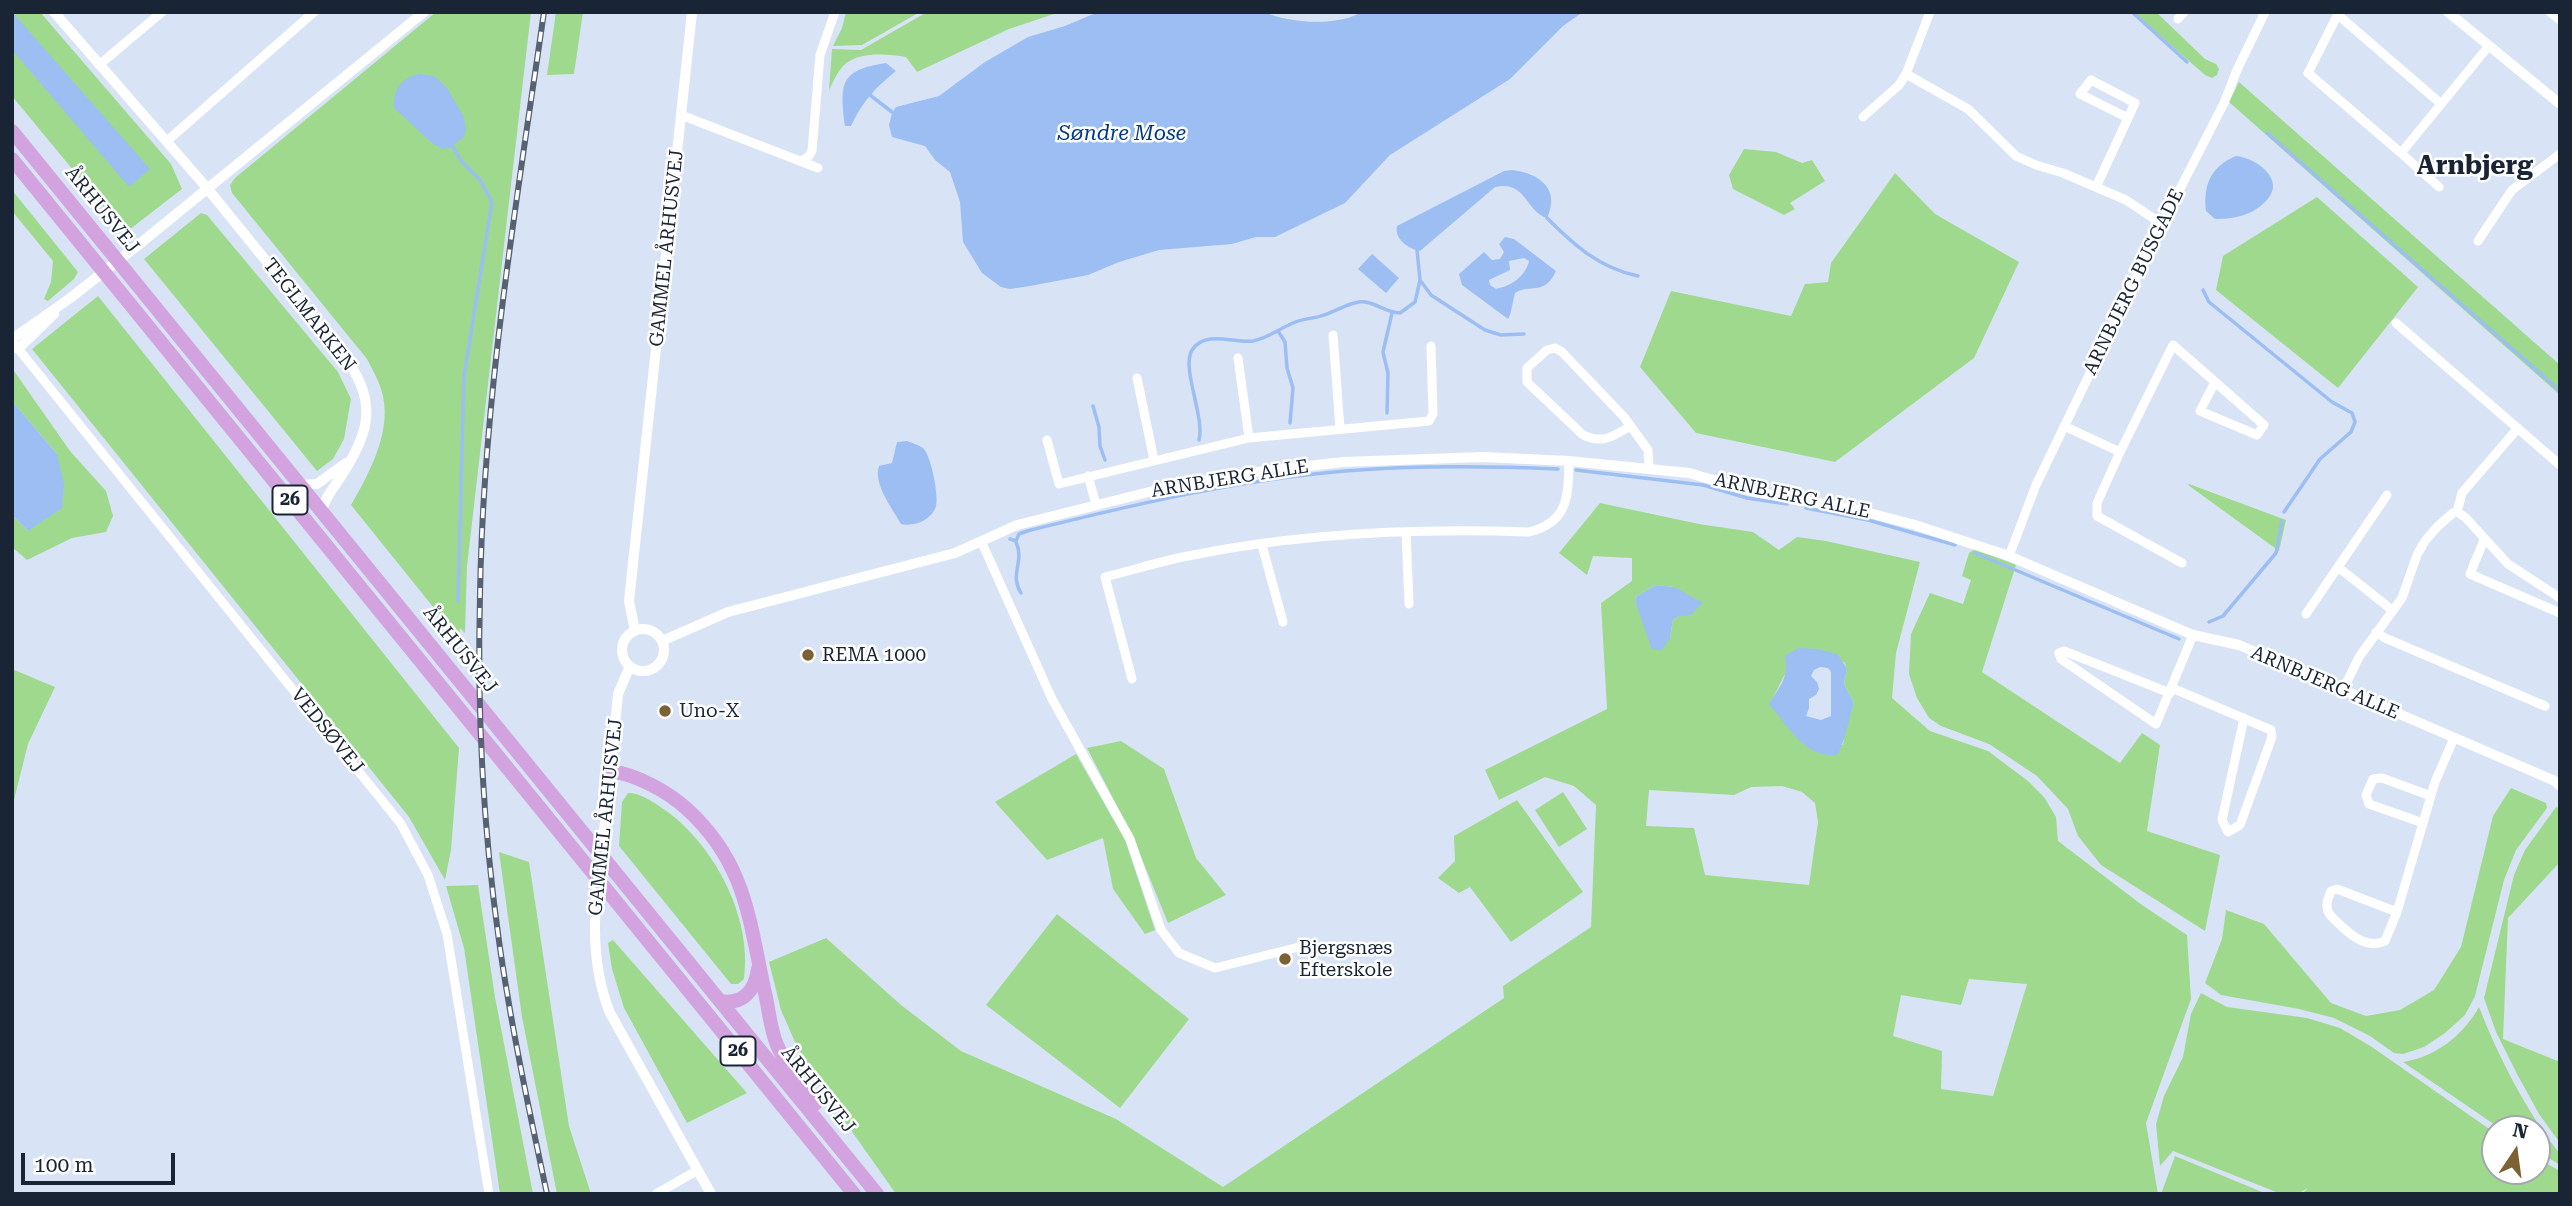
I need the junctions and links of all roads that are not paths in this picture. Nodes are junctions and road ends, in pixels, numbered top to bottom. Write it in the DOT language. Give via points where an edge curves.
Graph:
graph roads {
  1 [pos="54,12"];
  2 [pos="162,12"];
  3 [pos="314,12"];
  4 [pos="424,12"];
  5 [pos="692,12"];
  6 [pos="835,12"];
  7 [pos="1930,12"];
  8 [pos="2265,12"];
  9 [pos="2448,12"];
  10 [pos="2550,12"];
  11 [pos="2339,13"];
  12 [pos="2560,20"];
  13 [pos="2488,47"];
  14 [pos="99,65"];
  15 [pos="1906,74"];
  16 [pos="2440,103"];
  17 [pos="2560,104"];
  18 [pos="681,115"];
  19 [pos="1863,117"];
  20 [pos="2128,118"];
  21 [pos="12,131"];
  22 [pos="167,141"];
  23 [pos="2401,153"];
  24 [pos="2560,154"];
  25 [pos="12,159"];
  26 [pos="801,161"];
  27 [pos="818,168"];
  28 [pos="2096,187"];
  29 [pos="2438,187"];
  30 [pos="208,188"];
  31 [pos="2162,224"];
  32 [pos="2478,241"];
  33 [pos="2396,323"];
  34 [pos="1333,335"];
  35 [pos="14,343"];
  36 [pos="1431,346"];
  37 [pos="1238,358"];
  38 [pos="1136,379"];
  39 [pos="2216,382"];
  40 [pos="2064,426"];
  41 [pos="1629,428"];
  42 [pos="2518,428"];
  43 [pos="1340,429"];
  44 [pos="1249,438"];
  45 [pos="1047,440"];
  46 [pos="2120,452"];
  47 [pos="354,456"];
  48 [pos="1154,460"];
  49 [pos="1569,461"];
  50 [pos="2560,465"];
  51 [pos="1649,468"];
  52 [pos="1088,476"];
  53 [pos="301,485"];
  54 [pos="2387,495"];
  55 [pos="1096,504"];
  56 [pos="322,511"];
  57 [pos="2458,512"];
  58 [pos="1406,531"];
  59 [pos="2484,540"];
  60 [pos="982,542"];
  61 [pos="1262,545"];
  62 [pos="2009,556"];
  63 [pos="2182,563"];
  64 [pos="2337,567"];
  65 [pos="2560,598"];
  66 [pos="1409,604"];
  67 [pos="2392,610"];
  68 [pos="2560,613"];
  69 [pos="2306,614"];
  70 [pos="1283,622"];
  71 [pos="635,631"];
  72 [pos="2376,632"];
  73 [pos="2193,635"];
  74 [pos="662,641"];
  75 [pos="629,666"];
  76 [pos="1132,679"];
  77 [pos="2343,690"];
  78 [pos="2171,691"];
  79 [pos="2545,706"];
  80 [pos="2244,718"];
  81 [pos="2454,738"];
  82 [pos="611,771"];
  83 [pos="2560,786"];
  84 [pos="2431,796"];
  85 [pos="2423,823"];
  86 [pos="2397,912"];
  87 [pos="1307,945"];
  88 [pos="759,966"];
  89 [pos="720,1001"];
  90 [pos="698,1170"];
  91 [pos="489,1194"];
  92 [pos="656,1194"];
  93 [pos="711,1194"];
  94 [pos="854,1194"];
  95 [pos="878,1194"];
  1 -- 14 [label="street, TEGLMARKEN"];
  2 -- 14 [label="street"];
  3 -- 22 [label="street"];
  4 -- 30 [label="street"];
  5 -- 18 [label="street, GAMMEL ÅRHUSVEJ"];
  6 -- 26 [label="street" via="820,55 812,151"];
  7 -- 15 [label="street"];
  8 -- 31 [label="street, ARNBJERG BUSGADE" via="2236,70 2234,84"];
  9 -- 13 [label="street"];
  10 -- 12 [label="street"];
  11 -- 16 [label="street"];
  11 -- 23 [label="street" via="2308,73"];
  13 -- 16 [label="street"];
  13 -- 17 [label="street"];
  14 -- 22 [label="street, TEGLMARKEN"];
  15 -- 19 [label="street"];
  15 -- 28 [label="street" via="1968,109 2016,156"];
  16 -- 23 [label="street"];
  18 -- 26 [label="street"];
  18 -- 71 [label="street, GAMMEL ÅRHUSVEJ" via="629,601"];
  20 -- 20 [label="street" via="2080,94 2091,80 2135,103"];
  20 -- 28 [label="street"];
  21 -- 53 [label="main road, ÅRHUSVEJ / 26"];
  22 -- 30 [label="street, TEGLMARKEN"];
  23 -- 29 [label="street"];
  24 -- 32 [label="street" via="2512,190"];
  25 -- 94 [label="main road, ÅRHUSVEJ / 26"];
  26 -- 27 [label="street"];
  28 -- 31 [label="street"];
  30 -- 35 [label="street"];
  30 -- 47 [label="street, TEGLMARKEN" via="361,384 365,429"];
  31 -- 40 [label="street, ARNBJERG BUSGADE"];
  33 -- 42 [label="street"];
  34 -- 43 [label="street"];
  35 -- 91 [label="street, VEDSØVEJ" via="401,824 428,875 447,934"];
  36 -- 43 [label="street" via="1433,414 1429,421"];
  37 -- 44 [label="street"];
  38 -- 48 [label="street"];
  39 -- 39 [label="street" via="2264,425 2257,435 2200,411"];
  39 -- 46 [label="street" via="2173,345"];
  40 -- 46 [label="street"];
  40 -- 62 [label="street, ARNBJERG BUSGADE"];
  41 -- 41 [label="street" via="1562,352 1547,350 1527,368 1527,382 1583,435 1604,440"];
  41 -- 51 [label="street" via="1648,450"];
  42 -- 50 [label="street"];
  42 -- 57 [label="street" via="2462,494"];
  43 -- 44 [label="street"];
  44 -- 48 [label="street"];
  45 -- 52 [label="street" via="1059,484"];
  46 -- 63 [label="street" via="2097,516"];
  47 -- 53 [label="street" via="317,484"];
  47 -- 56 [label="street, TEGLMARKEN" via="327,495"];
  48 -- 52 [label="street"];
  49 -- 51 [label="street, ARNBJERG ALLE"];
  49 -- 55 [label="street, ARNBJERG ALLE" via="1483,457 1343,462 1173,486"];
  49 -- 58 [label="street" via="1566,501 1545,528 1529,532"];
  51 -- 62 [label="street, ARNBJERG ALLE" via="1858,510"];
  52 -- 55 [label="street"];
  53 -- 56 [label="main road, ÅRHUSVEJ / 26"];
  54 -- 64 [label="street"];
  55 -- 60 [label="street, ARNBJERG ALLE" via="1017,525"];
  56 -- 89 [label="main road, ÅRHUSVEJ / 26"];
  57 -- 59 [label="street"];
  57 -- 67 [label="street" via="2426,541"];
  58 -- 61 [label="street"];
  58 -- 66 [label="street"];
  59 -- 65 [label="street" via="2508,564"];
  59 -- 68 [label="street" via="2470,574"];
  60 -- 74 [label="street, ARNBJERG ALLE" via="728,612"];
  60 -- 87 [label="street" via="1052,699 1130,839 1161,930 1179,953 1214,968"];
  61 -- 70 [label="street"];
  61 -- 76 [label="street" via="1194,554 1105,577"];
  62 -- 73 [label="street, ARNBJERG ALLE"];
  64 -- 67 [label="street"];
  64 -- 69 [label="street"];
  67 -- 72 [label="street"];
  71 -- 74 [label="street" via="650,630"];
  71 -- 75 [label="street" via="622,650"];
  72 -- 77 [label="street"];
  72 -- 79 [label="street"];
  73 -- 77 [label="street, ARNBJERG ALLE" via="2239,646"];
  73 -- 78 [label="street"];
  74 -- 75 [label="street" via="664,653 659,664 641,671"];
  75 -- 82 [label="street, GAMMEL ÅRHUSVEJ" via="618,694"];
  77 -- 81 [label="street, ARNBJERG ALLE"];
  78 -- 78 [label="street" via="2156,724 2061,659 2059,653 2064,651"];
  78 -- 80 [label="street"];
  80 -- 80 [label="street" via="2222,820 2228,832 2239,825 2272,737 2271,730"];
  81 -- 83 [label="street, ARNBJERG ALLE"];
  81 -- 84 [label="street"];
  82 -- 88 [label="main road" via="656,788 711,832 741,886"];
  82 -- 90 [label="street, GAMMEL ÅRHUSVEJ" via="594,913 605,1000"];
  84 -- 85 [label="street"];
  84 -- 85 [label="street" via="2382,778 2373,779 2366,795 2369,804"];
  85 -- 86 [label="street"];
  86 -- 86 [label="street" via="2385,941 2378,945 2349,934 2326,905 2331,891 2337,890"];
  88 -- 89 [label="main road" via="749,993 735,1002"];
  88 -- 95 [label="main road" via="773,1033 785,1060"];
  89 -- 95 [label="main road, ÅRHUSVEJ / 26"];
  90 -- 92 [label="street"];
  90 -- 93 [label="street, GAMMEL ÅRHUSVEJ"];
}
